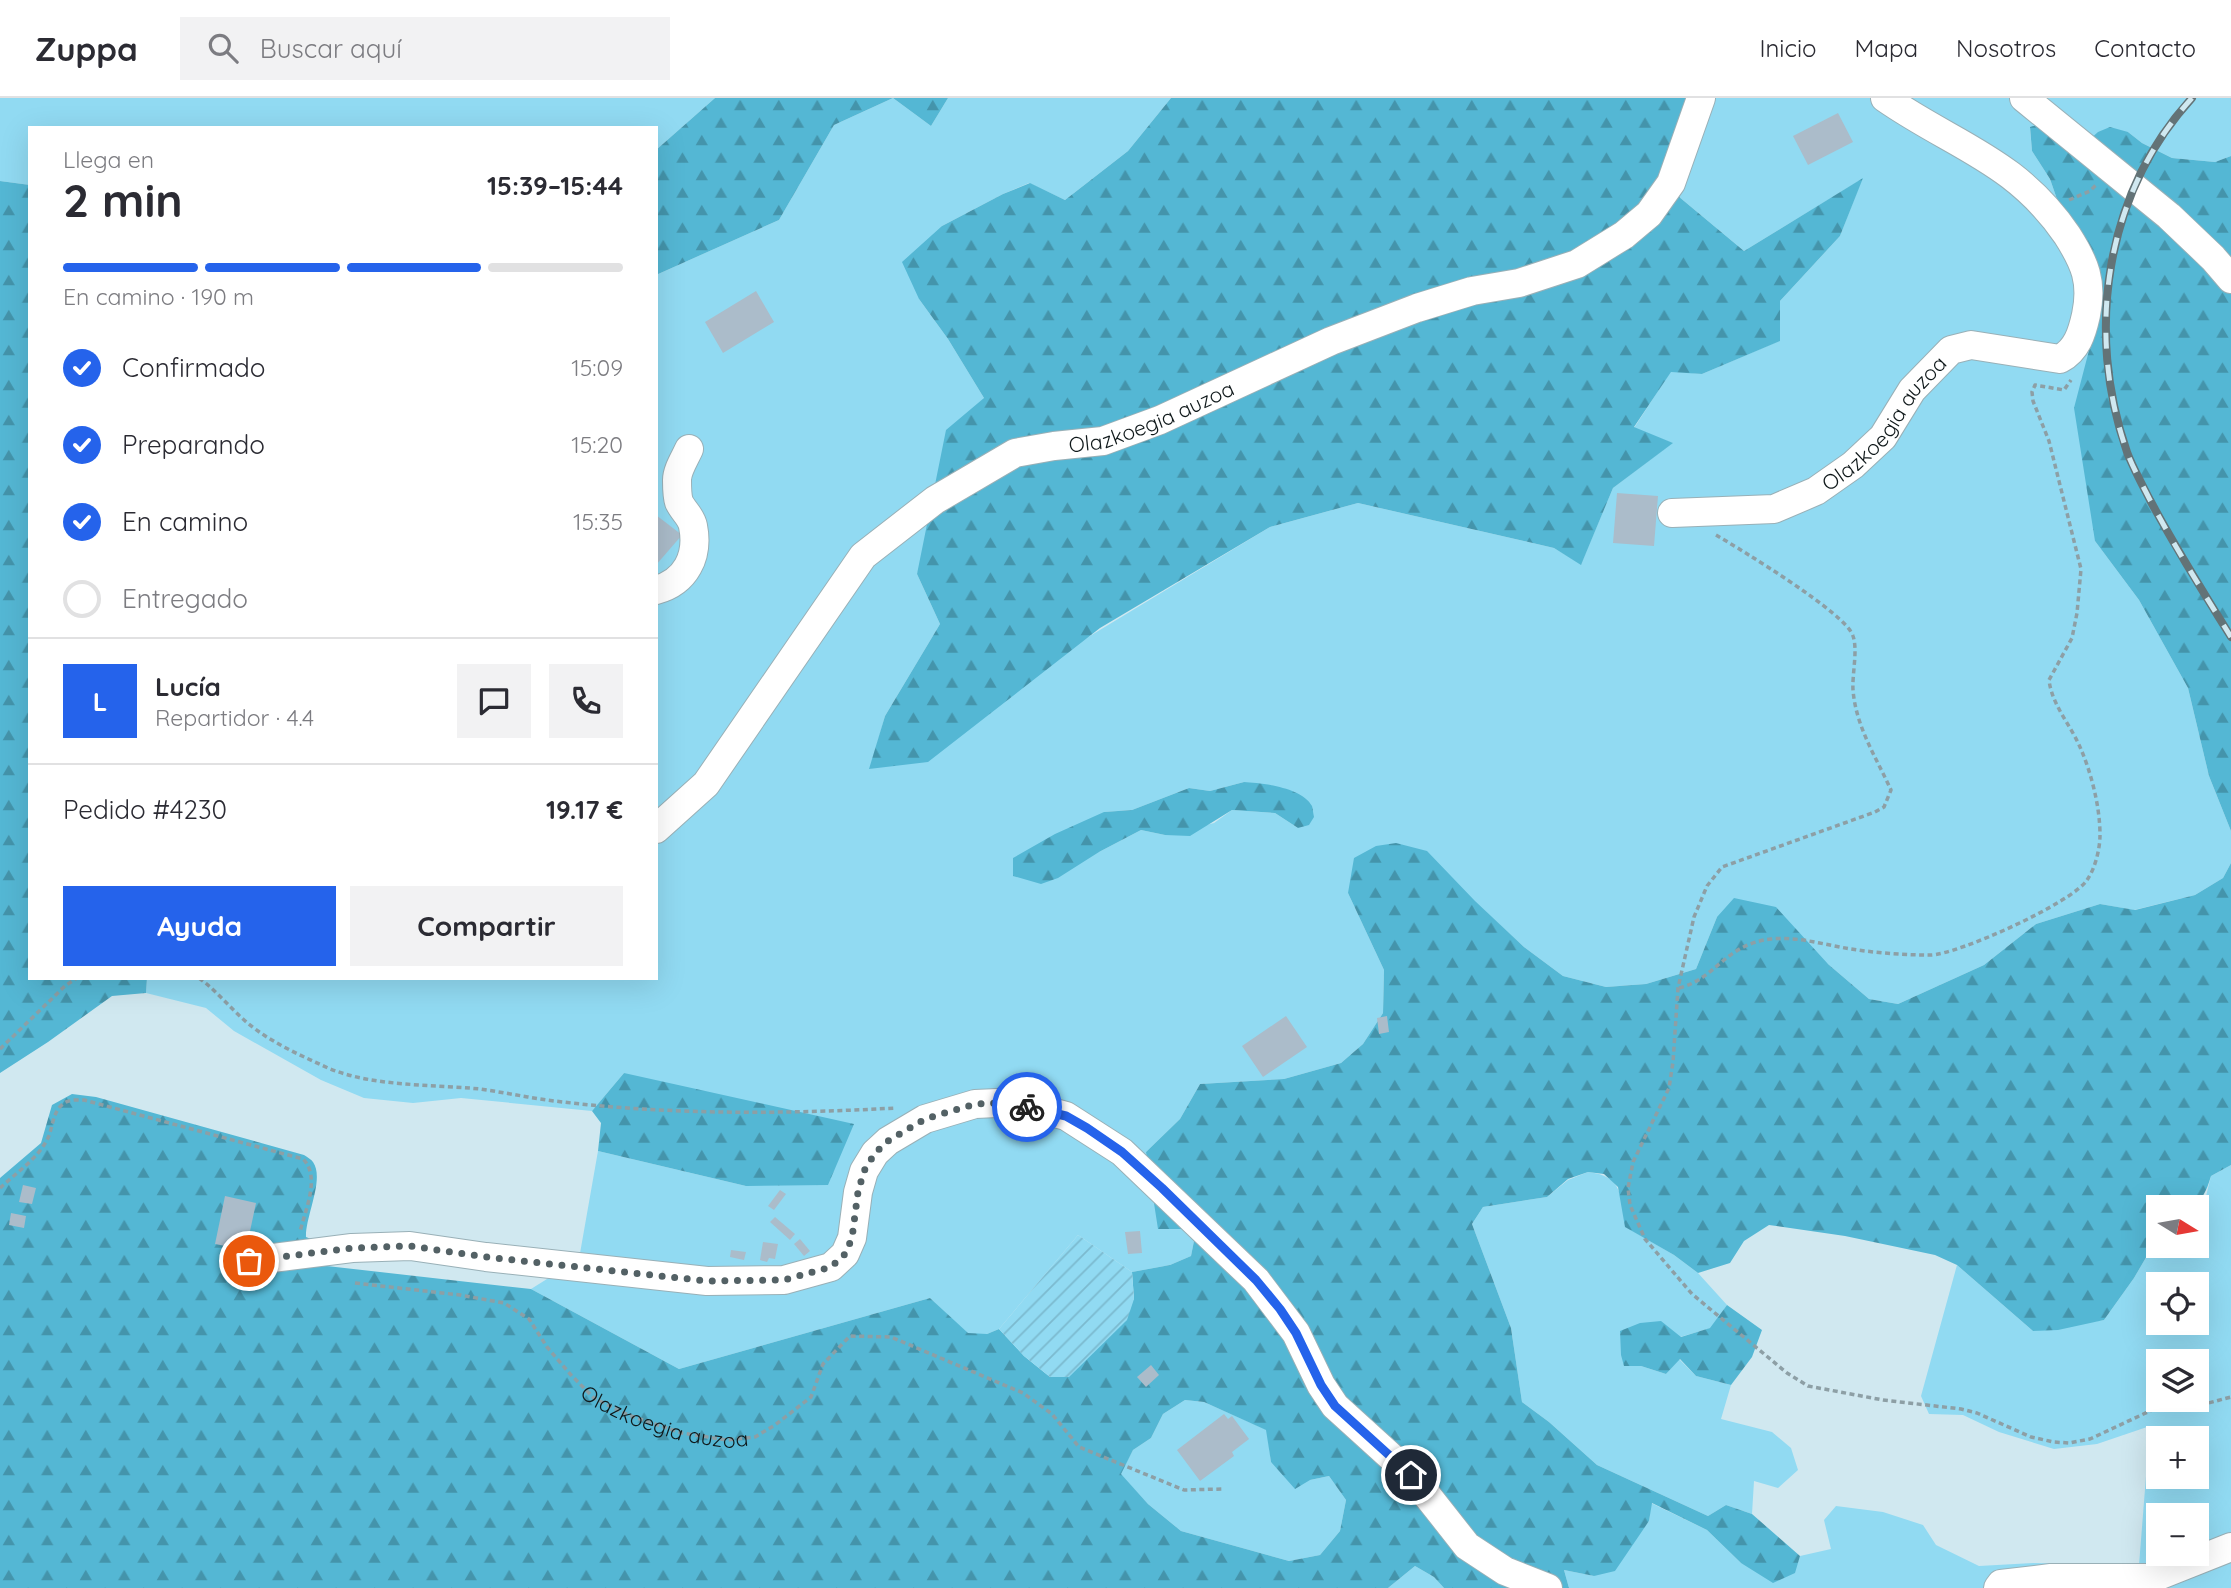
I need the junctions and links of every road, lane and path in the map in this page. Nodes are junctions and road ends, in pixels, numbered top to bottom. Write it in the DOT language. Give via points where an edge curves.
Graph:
graph roads {
  1 [pos="1702,98"];
  2 [pos="1885,98"];
  3 [pos="2024,98"];
  4 [pos="2101,160"];
  5 [pos="2061,226"];
  6 [pos="2231,277"];
  7 [pos="2072,375"];
  8 [pos="689,449"];
  9 [pos="1685,513"];
  10 [pos="658,589"];
  11 [pos="658,827"];
  12 [pos="74,980"];
  13 [pos="202,980"];
  14 [pos="1678,988"];
  15 [pos="0,1049"];
  16 [pos="908,1107"];
  17 [pos="0,1188"];
  18 [pos="301,1255"];
  19 [pos="249,1261"];
  20 [pos="355,1283"];
  21 [pos="2231,1397"];
  22 [pos="1222,1489"];
  23 [pos="2231,1548"];
  24 [pos="1548,1588"];
  25 [pos="1998,1588"];
  1 -- 11 [label="street, Olazkoegia auzoa" via="1671,183 1649,214 1577,264 1417,308 1103,442 1015,453 935,500 863,556 706,784"];
  2 -- 5 [label="street, Olazkoegia auzoa" via="1994,162 2034,194"];
  3 -- 4 [label="street"];
  4 -- 5 [label="path" via="2099,183 2065,201"];
  4 -- 6 [label="street"];
  5 -- 9 [label="street, Olazkoegia auzoa" via="2089,283 2083,328 2068,355 2060,359 1972,345 1951,350 1912,390 1883,437 1853,466 1816,491 1774,509"];
  7 -- 14 [label="path" via="2064,390 2035,385 2032,392 2081,569 2072,638 2049,680 2092,782 2100,836 2087,880 2051,906 1944,954 1899,955 1774,939 1729,954 1692,985"];
  8 -- 10 [label="street" via="677,476 679,502 693,526 691,567"];
  9 -- 14 [label="path" via="1849,628 1858,718 1891,790 1884,807 1875,812 1722,867 1700,899"];
  12 -- 15 [label="path"];
  13 -- 16 [label="path" via="258,1031 352,1076 648,1108 821,1113"];
  14 -- 21 [label="path" via="1669,1088 1633,1162 1630,1205 1645,1239 1692,1294 1787,1373 1826,1391 1977,1413 2031,1437 2069,1443 2090,1439 2152,1410"];
  17 -- 18 [label="path" via="39,1153 62,1104 84,1100 303,1159 310,1166 312,1180 299,1236"];
  18 -- 19 [label="street"];
  18 -- 24 [label="street" via="410,1246 707,1281 784,1280 831,1267 845,1254 864,1171 888,1141 925,1119 975,1104 1044,1110 1066,1116 1122,1152 1256,1280 1296,1333 1335,1406 1411,1475 1467,1546 1505,1570"];
  20 -- 22 [label="path, Olazkoegia auzoa" via="504,1303 529,1319 547,1347 594,1398 682,1433 727,1440 755,1437 811,1397 823,1364 850,1336 891,1337 1023,1393 1052,1414 1079,1447 1184,1490"];
  23 -- 25 [label="street" via="2153,1578 2051,1578"];
}
